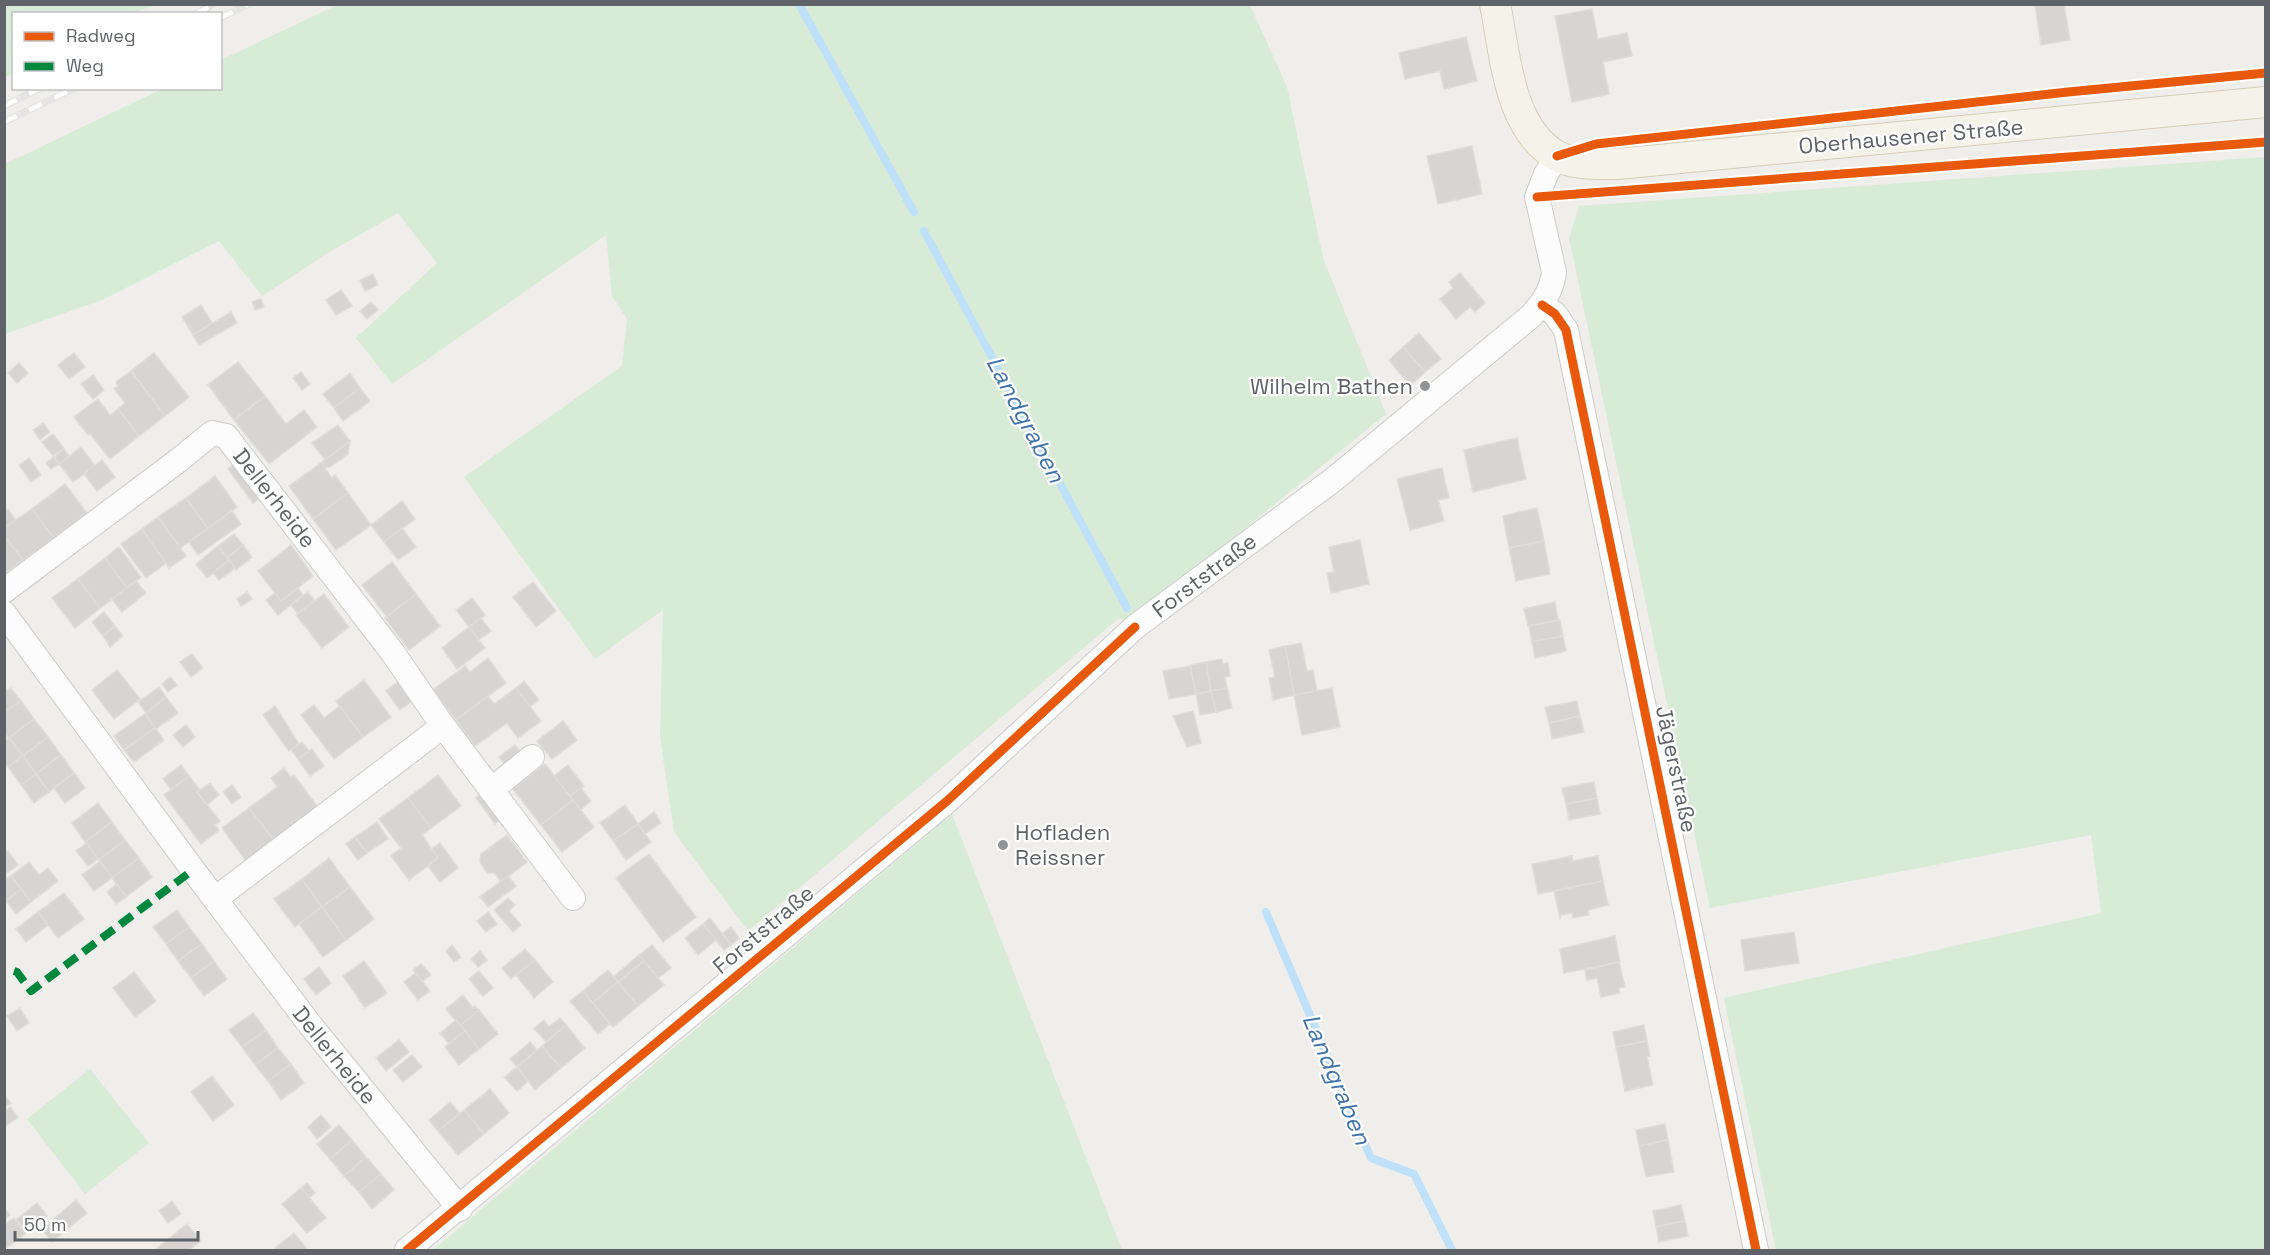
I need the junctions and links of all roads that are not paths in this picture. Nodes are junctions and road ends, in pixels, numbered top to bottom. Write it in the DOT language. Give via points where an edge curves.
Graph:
graph roads {
  1 [pos="1495,4"];
  2 [pos="2265,102"];
  3 [pos="1557,156"];
  4 [pos="1542,304"];
  5 [pos="4,591"];
  6 [pos="4,613"];
  7 [pos="443,726"];
  8 [pos="532,757"];
  9 [pos="491,790"];
  10 [pos="573,898"];
  11 [pos="215,899"];
  12 [pos="460,1209"];
  13 [pos="407,1251"];
  14 [pos="1756,1251"];
  1 -- 3 [label="main road" via="1514,98 1529,129"];
  2 -- 3 [label="main road, Oberhausener Straße" via="1617,164 1590,164"];
  3 -- 4 [label="street" via="1537,197 1554,272"];
  4 -- 12 [label="street, Forststraße" via="1333,480 1135,627 947,801"];
  4 -- 14 [label="street, Jägerstraße" via="1566,330"];
  5 -- 7 [label="street, Dellerheide" via="212,433 219,433 231,441 339,581"];
  6 -- 11 [label="street, Dellerheide"];
  7 -- 9 [label="street, Dellerheide"];
  7 -- 11 [label="street"];
  8 -- 9 [label="street"];
  9 -- 10 [label="street, Dellerheide"];
  11 -- 12 [label="street, Dellerheide" via="311,1026"];
  12 -- 13 [label="street, Forststraße"];
}
